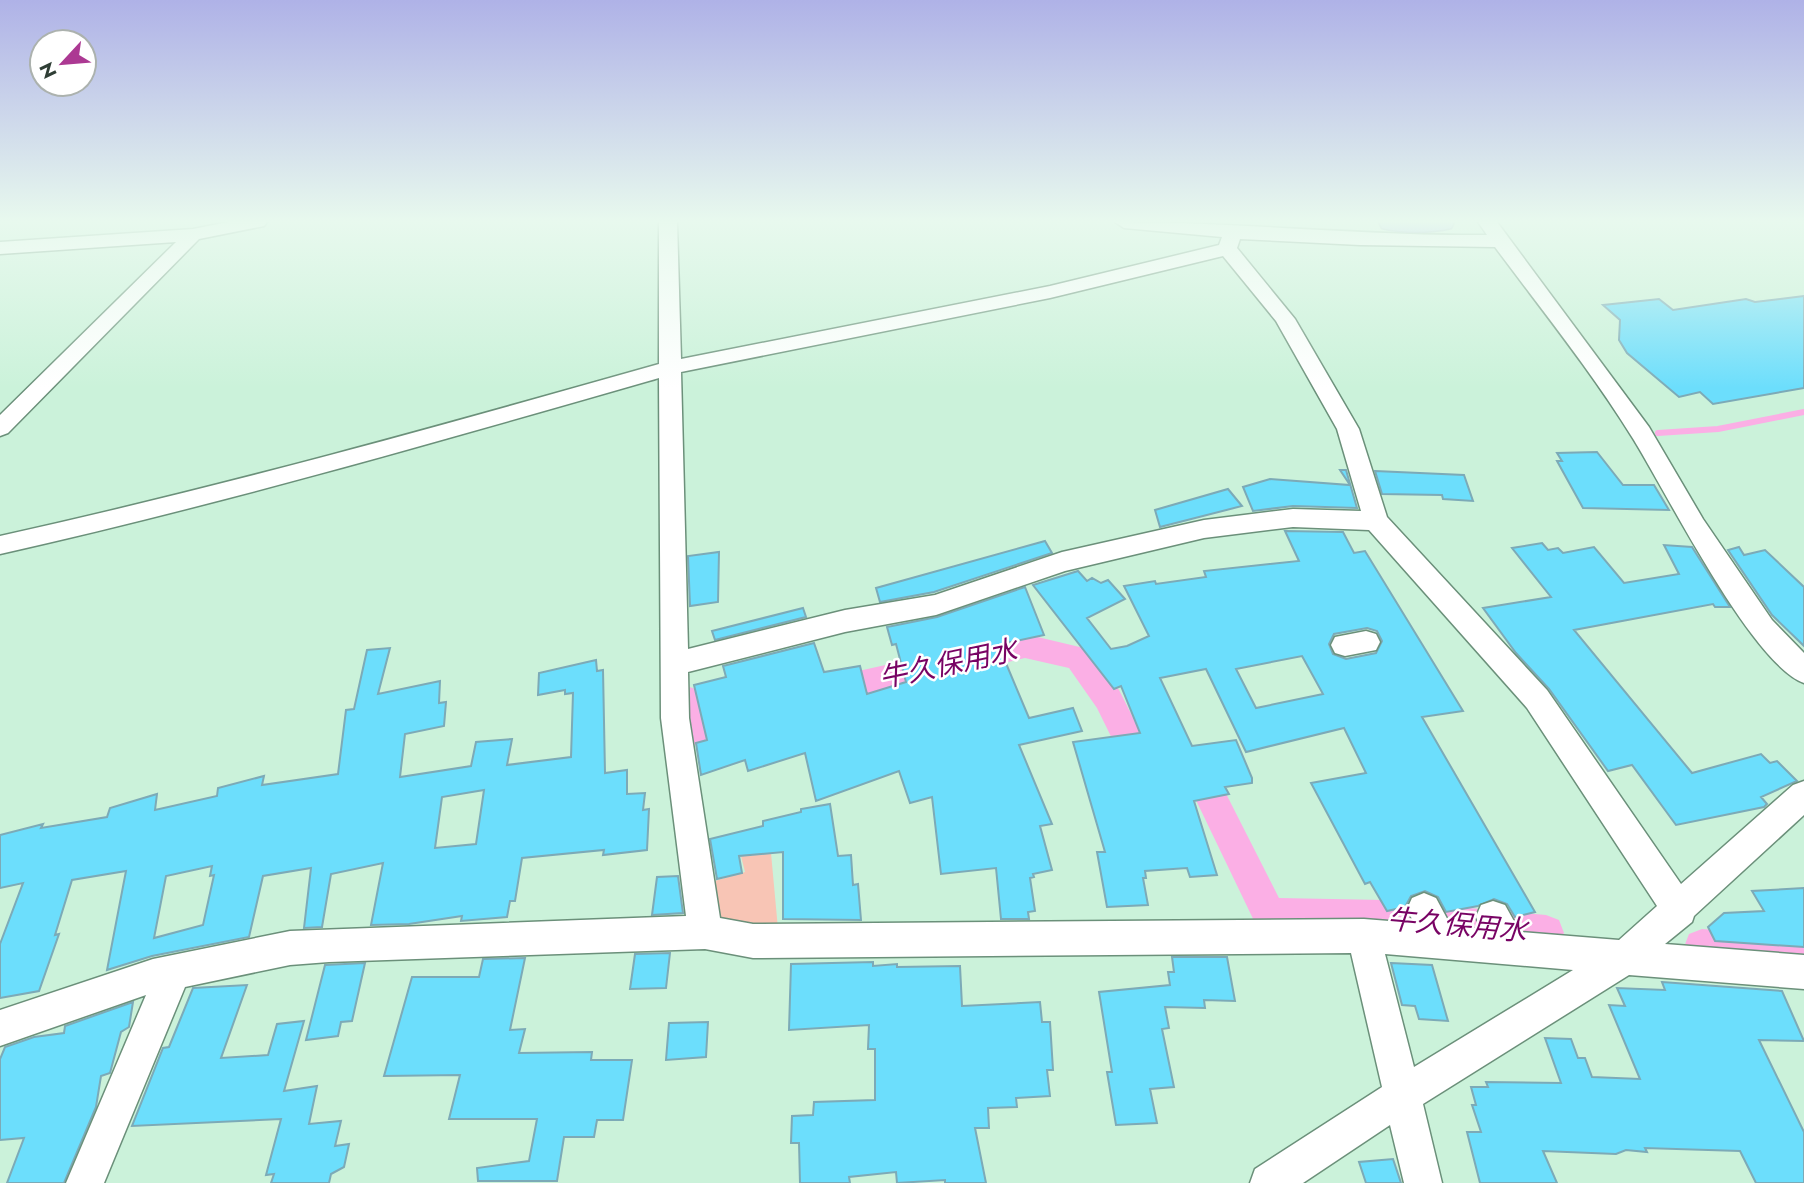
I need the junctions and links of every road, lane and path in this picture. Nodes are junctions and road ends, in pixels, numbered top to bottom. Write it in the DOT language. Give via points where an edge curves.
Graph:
graph roads {
  1 [pos="156,277"];
  2 [pos="668,277"];
  3 [pos="1102,277"];
  4 [pos="1255,277"];
  5 [pos="1529,277"];
  6 [pos="668,368"];
  7 [pos="0,428"];
  8 [pos="1376,521"];
  9 [pos="0,545"];
  10 [pos="673,664"];
  11 [pos="1804,671"];
  12 [pos="1804,795"];
  13 [pos="1679,911"];
  14 [pos="705,932"];
  15 [pos="1364,936"];
  16 [pos="1624,958"];
  17 [pos="174,972"];
  18 [pos="1804,972"];
  19 [pos="0,1028"];
  20 [pos="1403,1095"];
  21 [pos="85,1183"];
  22 [pos="1269,1183"];
  23 [pos="1423,1183"];
  1 -- 7 [label="street"];
  2 -- 6 [label="street"];
  3 -- 6 [label="street" via="1049,292"];
  4 -- 8 [label="street" via="1285,319 1348,429"];
  5 -- 11 [label="street" via="1642,432 1694,525 1762,628"];
  6 -- 9 [label="street" via="304,472"];
  6 -- 10 [label="street"];
  8 -- 10 [label="street" via="1293,518 1204,529 1062,562 936,605 845,621"];
  8 -- 13 [label="street" via="1537,699"];
  10 -- 14 [label="street" via="676,730"];
  12 -- 13 [label="street"];
  13 -- 16 [label="street"];
  14 -- 15 [label="street" via="752,941"];
  14 -- 17 [label="street" via="329,945 290,948"];
  15 -- 16 [label="street" via="1435,929 1502,934"];
  15 -- 20 [label="street"];
  16 -- 18 [label="street"];
  16 -- 20 [label="street"];
  17 -- 19 [label="street"];
  17 -- 21 [label="street"];
  20 -- 22 [label="street"];
  20 -- 23 [label="street"];
}
